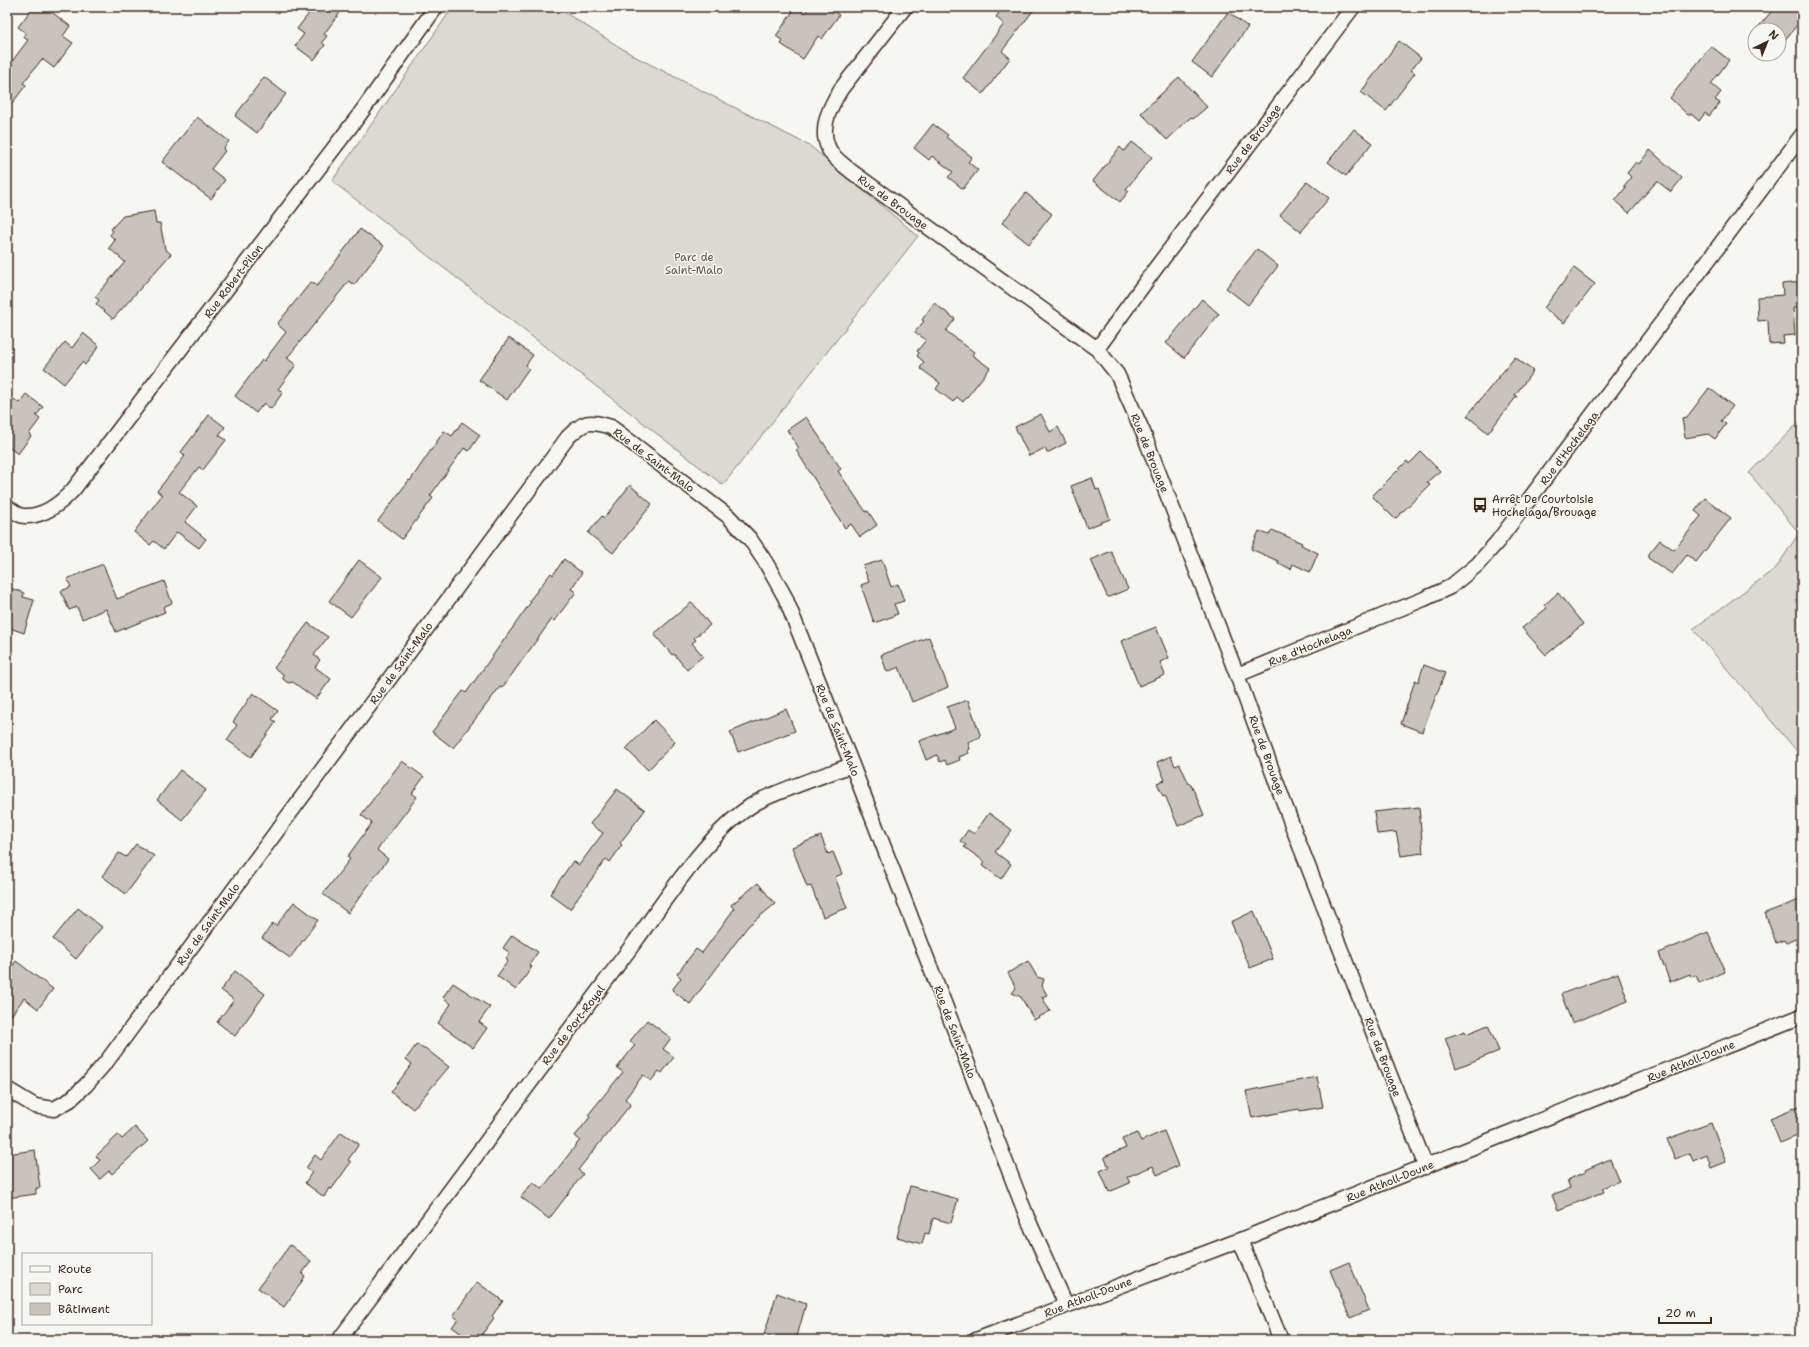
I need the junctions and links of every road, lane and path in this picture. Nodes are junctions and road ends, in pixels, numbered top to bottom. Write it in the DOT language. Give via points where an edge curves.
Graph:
graph roads {
  1 [pos="436,7"];
  2 [pos="905,7"];
  3 [pos="1353,7"];
  4 [pos="1802,135"];
  5 [pos="1097,349"];
  6 [pos="7,507"];
  7 [pos="1237,676"];
  8 [pos="852,765"];
  9 [pos="1802,1016"];
  10 [pos="7,1089"];
  11 [pos="1426,1167"];
  12 [pos="1240,1240"];
  13 [pos="1066,1305"];
  14 [pos="339,1340"];
  15 [pos="976,1340"];
  16 [pos="1281,1340"];
  1 -- 6 [label="street, Rue Robert-Pilon" via="360,114 61,504 43,513 22,516"];
  2 -- 5 [label="street, Rue de Brouage" via="832,103 825,133 828,148 837,160 852,172"];
  3 -- 5 [label="street, Rue de Brouage"];
  4 -- 7 [label="street, Rue d'Hochelaga" via="1503,535 1477,565 1450,587"];
  5 -- 7 [label="street, Rue de Brouage" via="1117,374 1143,432"];
  7 -- 11 [label="street, Rue de Brouage"];
  8 -- 10 [label="street, Rue de Saint-Malo" via="785,597 750,539 728,516 611,427 594,422 581,425 568,437 107,1061 70,1100 54,1109 35,1106"];
  8 -- 13 [label="street, Rue de Saint-Malo" via="1027,1217"];
  8 -- 14 [label="street, Rue de Port-Royal" via="762,800 739,814 720,832 678,882"];
  9 -- 11 [label="street, Rue Atholl-Doune"];
  11 -- 12 [label="street, Rue Atholl-Doune"];
  12 -- 13 [label="street, Rue Atholl-Doune"];
  12 -- 16 [label="street"];
  13 -- 15 [label="street, Rue Atholl-Doune"];
}
